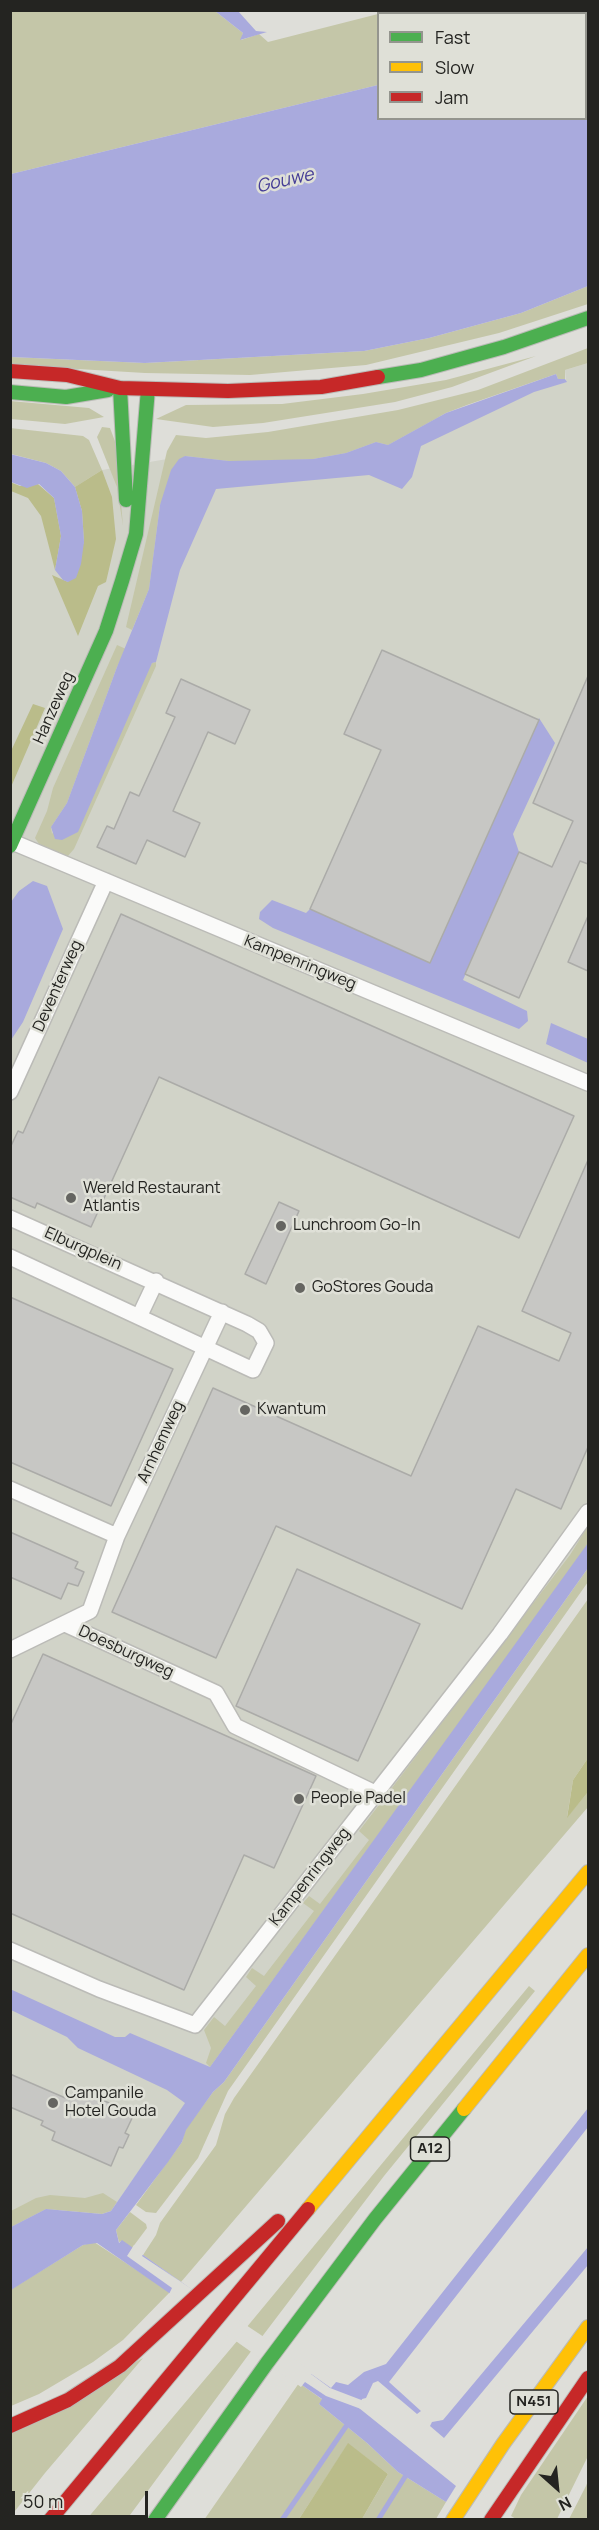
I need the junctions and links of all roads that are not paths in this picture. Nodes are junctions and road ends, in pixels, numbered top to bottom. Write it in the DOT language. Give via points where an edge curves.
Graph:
graph roads {
  1 [pos="588,318"];
  2 [pos="10,371"];
  3 [pos="120,388"];
  4 [pos="148,389"];
  5 [pos="10,392"];
  6 [pos="122,581"];
  7 [pos="11,843"];
  8 [pos="106,881"];
  9 [pos="588,1083"];
  10 [pos="10,1092"];
  11 [pos="10,1218"];
  12 [pos="10,1257"];
  13 [pos="156,1281"];
  14 [pos="222,1312"];
  15 [pos="139,1317"];
  16 [pos="205,1348"];
  17 [pos="10,1489"];
  18 [pos="588,1512"];
  19 [pos="117,1536"];
  20 [pos="64,1624"];
  21 [pos="10,1650"];
  22 [pos="375,1793"];
  23 [pos="588,1872"];
  24 [pos="10,1950"];
  25 [pos="588,1955"];
  26 [pos="361,2145"];
  27 [pos="588,2327"];
  28 [pos="588,2378"];
  29 [pos="10,2426"];
  30 [pos="50,2520"];
  31 [pos="155,2520"];
  32 [pos="453,2520"];
  33 [pos="491,2520"];
  1 -- 4 [label="main road" via="468,358 347,383 261,390"];
  2 -- 3 [label="main road" via="67,375"];
  3 -- 4 [label="main road"];
  3 -- 5 [label="main road" via="66,397"];
  3 -- 6 [label="main road, Hanzeweg" via="127,528"];
  4 -- 6 [label="main road, Hanzeweg" via="136,534"];
  6 -- 7 [label="main road, Hanzeweg" via="106,631"];
  7 -- 8 [label="street, Kampenringweg"];
  8 -- 9 [label="street, Kampenringweg"];
  8 -- 10 [label="street, Deventerweg"];
  11 -- 13 [label="street, Elburgplein"];
  12 -- 15 [label="street, Elburgplein"];
  13 -- 14 [label="street, Elburgplein"];
  13 -- 15 [label="street"];
  14 -- 16 [label="street"];
  14 -- 16 [label="street, Elburgplein" via="259,1331 266,1343 253,1370"];
  15 -- 16 [label="street, Elburgplein"];
  16 -- 19 [label="street, Arnhemweg"];
  17 -- 19 [label="street"];
  18 -- 22 [label="street, Kampenringweg" via="506,1626"];
  19 -- 20 [label="street, Doesburgweg" via="90,1611"];
  20 -- 21 [label="street"];
  20 -- 22 [label="street, Doesburgweg" via="216,1693 235,1726"];
  22 -- 24 [label="street, Kampenringweg" via="195,2025"];
  23 -- 26 [label="main road"];
  25 -- 31 [label="main road, A12" via="400,2187 278,2347"];
  26 -- 29 [label="main road" via="107,2376 53,2408"];
  26 -- 30 [label="main road"];
  27 -- 32 [label="main road, N451"];
  28 -- 33 [label="main road, N451"];
}
